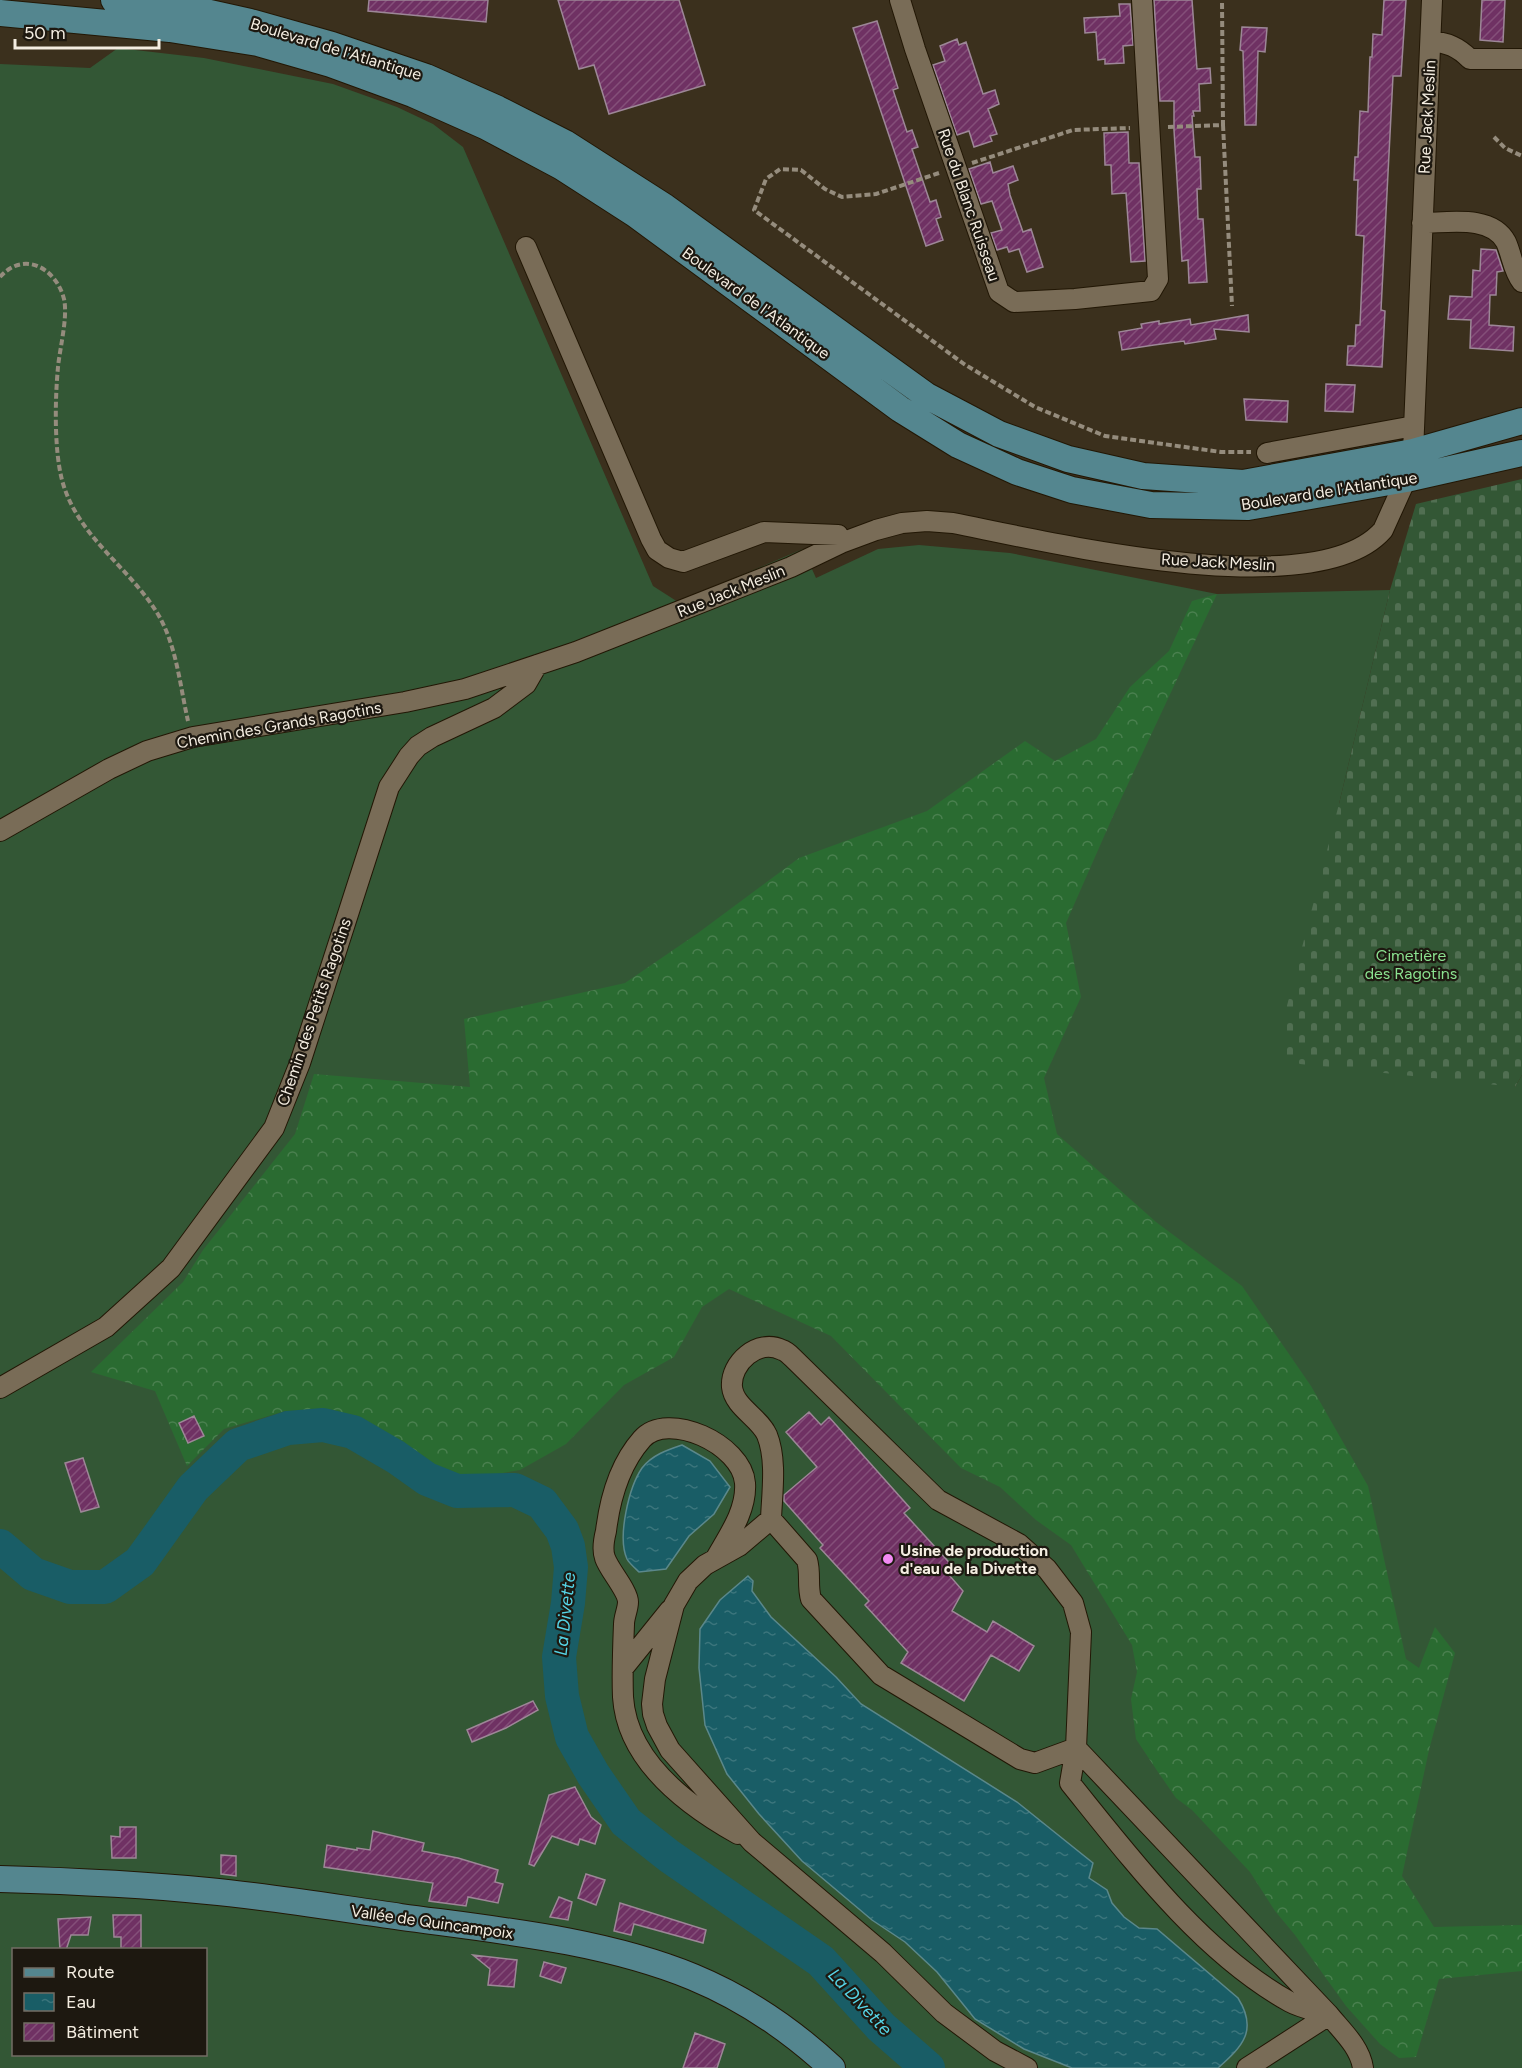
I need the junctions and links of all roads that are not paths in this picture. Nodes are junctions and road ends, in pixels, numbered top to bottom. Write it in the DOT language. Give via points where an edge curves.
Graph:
graph roads {
  1 [pos="114,0"];
  2 [pos="900,0"];
  3 [pos="1142,0"];
  4 [pos="1432,0"];
  5 [pos="0,13"];
  6 [pos="1431,41"];
  7 [pos="1522,59"];
  8 [pos="1422,223"];
  9 [pos="526,247"];
  10 [pos="1522,282"];
  11 [pos="1522,421"];
  12 [pos="1414,426"];
  13 [pos="1413,452"];
  14 [pos="1267,453"];
  15 [pos="1522,453"];
  16 [pos="1406,479"];
  17 [pos="842,543"];
  18 [pos="537,665"];
  19 [pos="0,831"];
  20 [pos="0,1388"];
  21 [pos="771,1519"];
  22 [pos="716,1558"];
  23 [pos="674,1605"];
  24 [pos="624,1667"];
  25 [pos="1076,1748"];
  26 [pos="752,1842"];
  27 [pos="0,1879"];
  28 [pos="1329,2015"];
  29 [pos="832,2068"];
  30 [pos="1027,2068"];
  31 [pos="1247,2068"];
  32 [pos="1363,2068"];
  1 -- 13 [label="main road, Boulevard de l'Atlantique" via="201,11 332,45 426,77 498,109 565,144 656,201 927,396 999,434 1068,459 1143,476 1243,483"];
  2 -- 3 [label="street, Rue du Blanc Ruisseau" via="999,292 1014,302 1150,291 1158,279"];
  4 -- 6 [label="street, Rue Jack Meslin"];
  5 -- 16 [label="main road, Boulevard de l'Atlantique" via="170,29 258,43 331,64 485,126 562,166 635,214 900,409 958,445 1017,472 1072,490 1151,505 1248,507"];
  6 -- 7 [label="street" via="1448,43 1470,59"];
  6 -- 8 [label="street, Rue Jack Meslin"];
  8 -- 10 [label="street" via="1472,222 1490,227 1505,240"];
  8 -- 12 [label="street, Rue Jack Meslin"];
  9 -- 17 [label="street" via="657,550 683,562 764,532 838,535"];
  11 -- 13 [label="main road, Boulevard de l'Atlantique"];
  12 -- 13 [label="street, Rue Jack Meslin"];
  12 -- 14 [label="street"];
  13 -- 16 [label="street, Rue Jack Meslin"];
  15 -- 16 [label="main road, Boulevard de l'Atlantique"];
  16 -- 17 [label="street, Rue Jack Meslin" via="1378,536 1338,558 1315,563 1230,567 1180,563 927,521 890,526"];
  17 -- 18 [label="street, Rue Jack Meslin" via="709,600"];
  18 -- 19 [label="street, Chemin des Grands Ragotins" via="434,696 193,738 147,751"];
  18 -- 20 [label="street, Chemin des Petits Ragotins" via="526,684 494,708 418,746 389,787 300,1063 274,1128 171,1268 106,1327"];
  21 -- 22 [label="street" via="740,1546"];
  21 -- 25 [label="street" via="807,1560 812,1599 881,1675 1020,1759 1035,1763"];
  21 -- 25 [label="street" via="768,1437 732,1392 735,1368 743,1358 768,1347 781,1349 793,1358 938,1500 1019,1544 1059,1583 1073,1603 1081,1632"];
  22 -- 23 [label="street" via="688,1581"];
  22 -- 24 [label="street" via="742,1505 745,1480 741,1467 732,1455 702,1436 669,1429 649,1433 632,1453 612,1493 604,1540 604,1556 628,1600"];
  23 -- 24 [label="street"];
  23 -- 26 [label="street" via="655,1679 653,1714 670,1750"];
  24 -- 26 [label="street" via="626,1719 635,1742 670,1786 690,1804"];
  25 -- 28 [label="street"];
  25 -- 28 [label="street" via="1070,1783 1134,1863 1209,1942 1252,1977 1292,2003"];
  26 -- 30 [label="street" via="883,1953 944,2013 995,2051"];
  27 -- 29 [label="main road, Vallée de Quincampoix" via="210,1891 591,1947 665,1967 723,1990 772,2018"];
  28 -- 31 [label="street"];
  28 -- 32 [label="street" via="1356,2048"];
}
